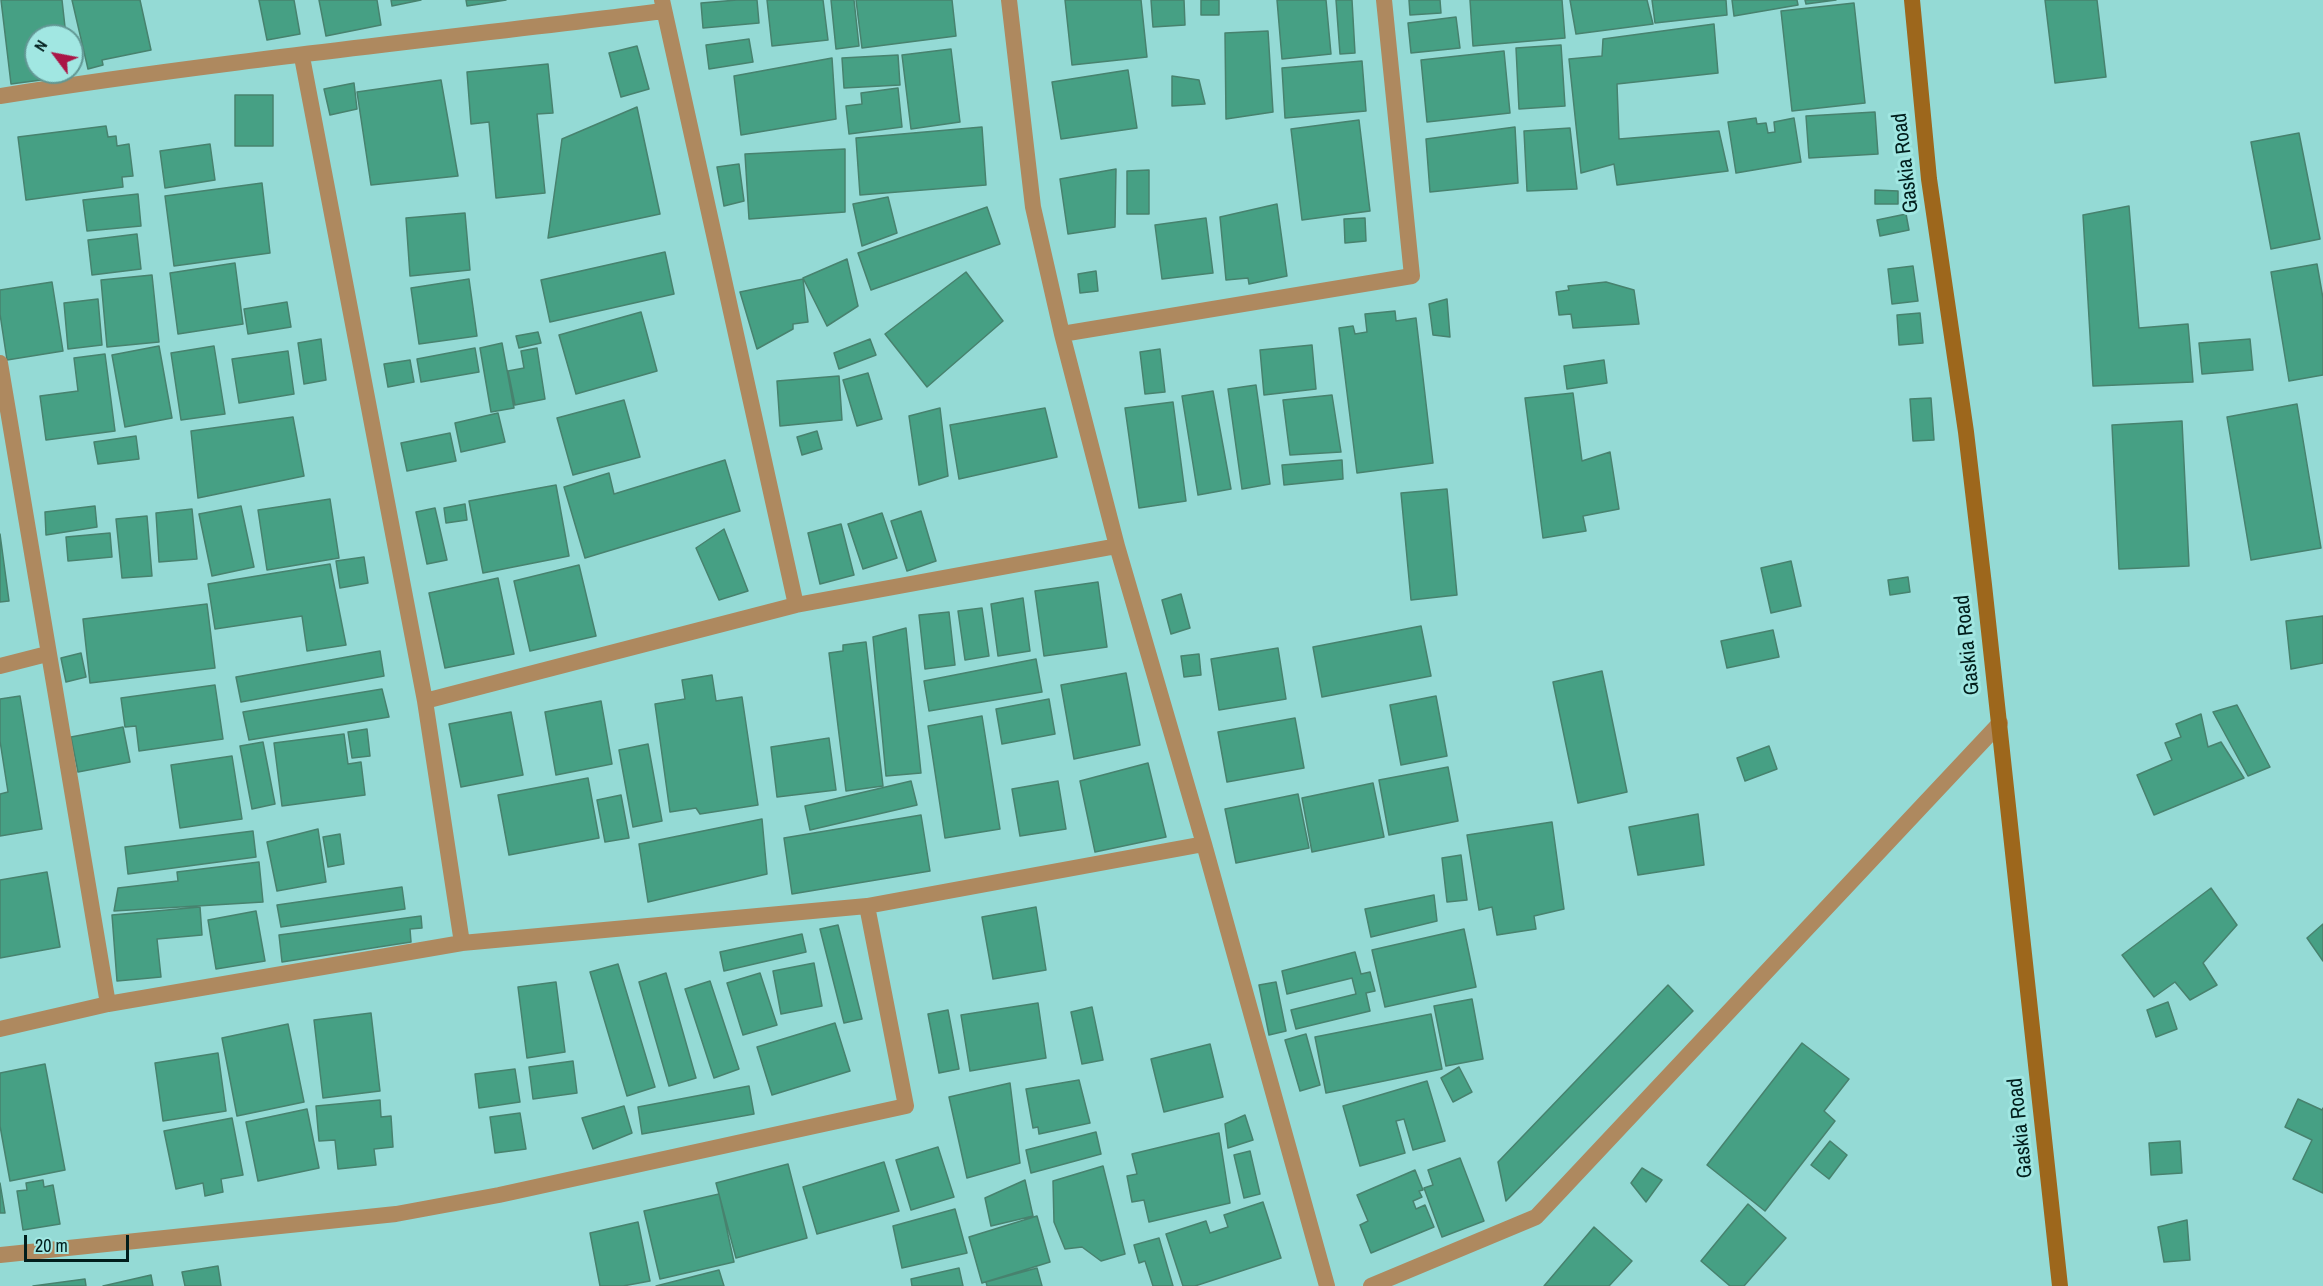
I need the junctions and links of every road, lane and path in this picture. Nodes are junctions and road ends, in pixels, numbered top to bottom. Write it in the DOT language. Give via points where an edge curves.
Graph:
graph roads {
  1 [pos="1009,0"];
  2 [pos="1384,0"];
  3 [pos="1912,0"];
  4 [pos="663,6"];
  5 [pos="302,57"];
  6 [pos="0,96"];
  7 [pos="1062,334"];
  8 [pos="0,363"];
  9 [pos="1117,546"];
  10 [pos="796,605"];
  11 [pos="47,654"];
  12 [pos="0,666"];
  13 [pos="425,701"];
  14 [pos="2000,723"];
  15 [pos="1204,844"];
  16 [pos="867,906"];
  17 [pos="462,943"];
  18 [pos="108,1004"];
  19 [pos="0,1029"];
  20 [pos="0,1255"];
  21 [pos="1327,1286"];
  22 [pos="1371,1286"];
  23 [pos="2060,1286"];
  1 -- 7 [label="street" via="1034,207"];
  2 -- 7 [label="street" via="1412,276"];
  3 -- 14 [label="main road, Gaskia Road" via="1929,179 1966,432"];
  4 -- 5 [label="street"];
  4 -- 10 [label="street"];
  5 -- 6 [label="street" via="139,74"];
  5 -- 13 [label="street"];
  7 -- 9 [label="street"];
  8 -- 11 [label="street"];
  9 -- 10 [label="street"];
  9 -- 15 [label="street"];
  10 -- 13 [label="street"];
  11 -- 12 [label="street"];
  11 -- 18 [label="street"];
  13 -- 17 [label="street"];
  14 -- 22 [label="street" via="1536,1217"];
  14 -- 23 [label="main road, Gaskia Road"];
  15 -- 16 [label="street"];
  15 -- 21 [label="street"];
  16 -- 17 [label="street"];
  16 -- 20 [label="street" via="906,1106 396,1214"];
  17 -- 18 [label="street"];
  18 -- 19 [label="street"];
}
